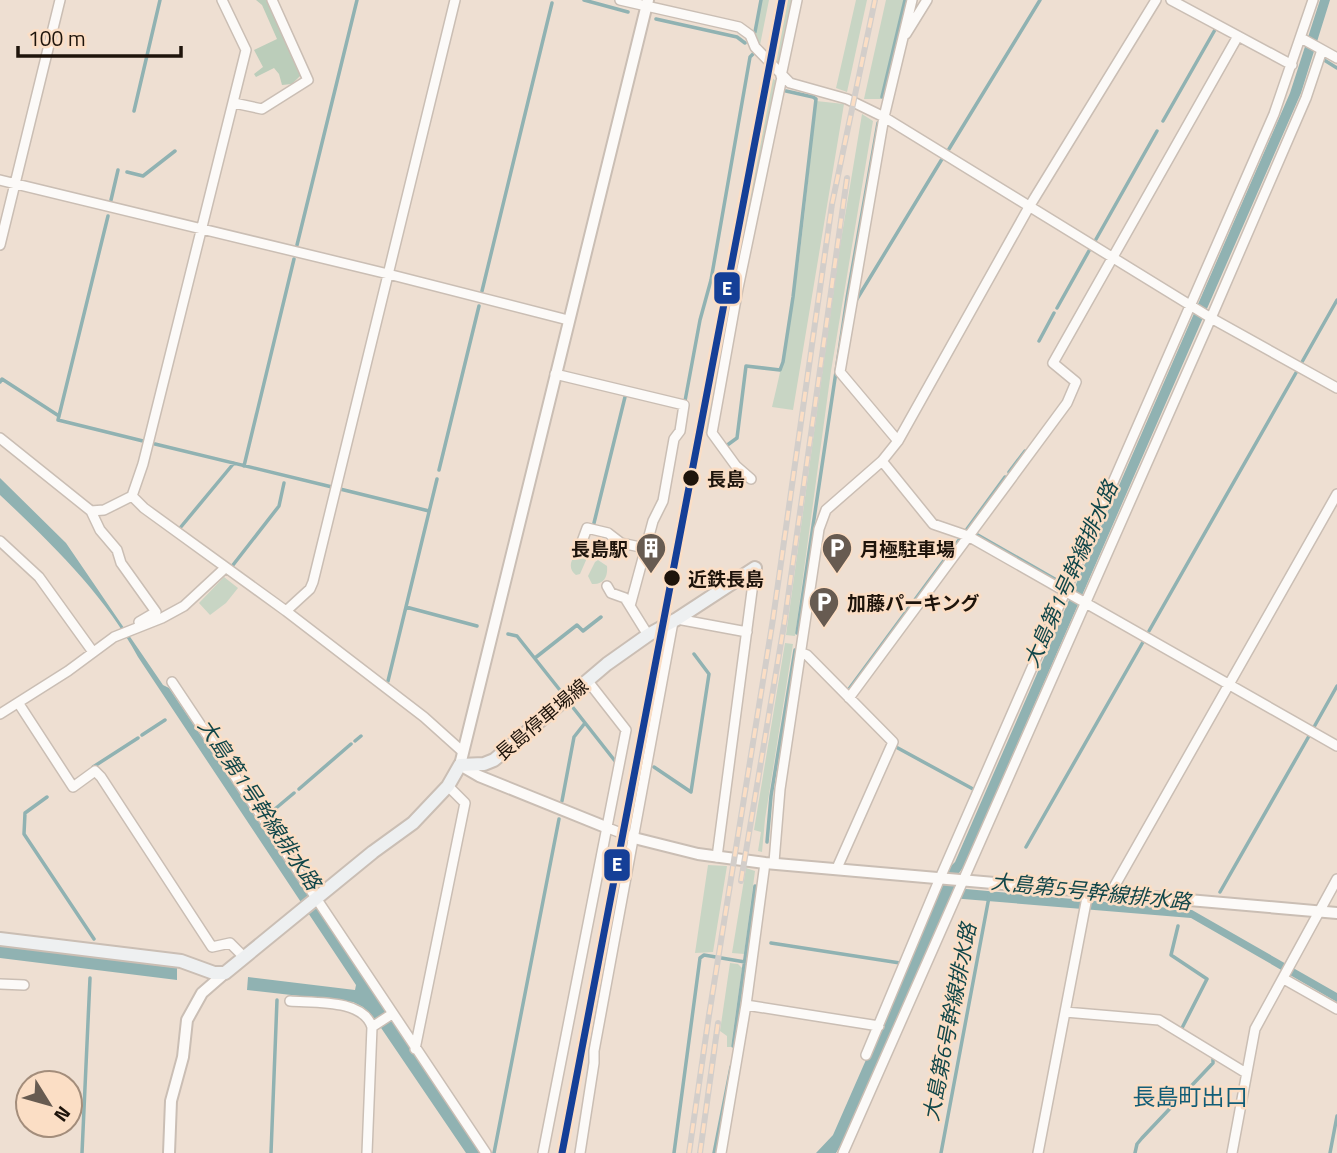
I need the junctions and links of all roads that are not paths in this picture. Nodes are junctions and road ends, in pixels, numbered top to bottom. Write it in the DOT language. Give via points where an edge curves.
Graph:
graph roads {
  1 [pos="60,0"];
  2 [pos="222,0"];
  3 [pos="272,0"];
  4 [pos="455,0"];
  5 [pos="620,0"];
  6 [pos="797,0"];
  7 [pos="912,0"];
  8 [pos="927,0"];
  9 [pos="1156,0"];
  10 [pos="1171,0"];
  11 [pos="1313,0"];
  12 [pos="647,3"];
  13 [pos="1238,36"];
  14 [pos="1303,39"];
  15 [pos="900,44"];
  16 [pos="1320,53"];
  17 [pos="1337,58"];
  18 [pos="1292,65"];
  19 [pos="782,77"];
  20 [pos="234,103"];
  21 [pos="884,117"];
  22 [pos="0,180"];
  23 [pos="15,183"];
  24 [pos="1029,207"];
  25 [pos="203,230"];
  26 [pos="0,245"];
  27 [pos="1113,256"];
  28 [pos="388,274"];
  29 [pos="1193,307"];
  30 [pos="1209,317"];
  31 [pos="568,320"];
  32 [pos="555,374"];
  33 [pos="1337,388"];
  34 [pos="0,438"];
  35 [pos="898,441"];
  36 [pos="882,461"];
  37 [pos="751,479"];
  38 [pos="1337,494"];
  39 [pos="132,496"];
  40 [pos="91,511"];
  41 [pos="968,536"];
  42 [pos="1,543"];
  43 [pos="579,547"];
  44 [pos="645,548"];
  45 [pos="225,568"];
  46 [pos="755,568"];
  47 [pos="607,586"];
  48 [pos="1068,593"];
  49 [pos="1084,603"];
  50 [pos="630,606"];
  51 [pos="286,611"];
  52 [pos="675,620"];
  53 [pos="125,631"];
  54 [pos="747,632"];
  55 [pos="648,635"];
  56 [pos="93,652"];
  57 [pos="802,653"];
  58 [pos="587,680"];
  59 [pos="172,682"];
  60 [pos="1229,684"];
  61 [pos="849,698"];
  62 [pos="19,704"];
  63 [pos="0,715"];
  64 [pos="1337,746"];
  65 [pos="462,758"];
  66 [pos="447,786"];
  67 [pos="608,828"];
  68 [pos="634,838"];
  69 [pos="717,857"];
  70 [pos="769,862"];
  71 [pos="837,868"];
  72 [pos="941,878"];
  73 [pos="1337,879"];
  74 [pos="961,882"];
  75 [pos="1110,894"];
  76 [pos="1088,895"];
  77 [pos="317,900"];
  78 [pos="1318,912"];
  79 [pos="1337,914"];
  80 [pos="0,939"];
  81 [pos="244,957"];
  82 [pos="225,972"];
  83 [pos="1284,978"];
  84 [pos="0,984"];
  85 [pos="24,985"];
  86 [pos="290,1001"];
  87 [pos="746,1005"];
  88 [pos="1337,1009"];
  89 [pos="1065,1012"];
  90 [pos="391,1015"];
  91 [pos="374,1025"];
  92 [pos="879,1026"];
  93 [pos="415,1049"];
  94 [pos="866,1055"];
  95 [pos="1246,1073"];
  96 [pos="169,1153"];
  97 [pos="367,1153"];
  98 [pos="486,1153"];
  99 [pos="543,1153"];
  100 [pos="580,1153"];
  101 [pos="721,1153"];
  102 [pos="844,1153"];
  103 [pos="1038,1153"];
  104 [pos="1231,1153"];
  1 -- 23 [label="street"];
  2 -- 20 [label="street" via="246,50"];
  3 -- 20 [label="street" via="308,80 262,109"];
  4 -- 28 [label="street"];
  5 -- 12 [label="street"];
  6 -- 19 [label="street"];
  7 -- 15 [label="street"];
  8 -- 15 [label="street"];
  9 -- 24 [label="street"];
  10 -- 13 [label="street"];
  11 -- 14 [label="street"];
  12 -- 19 [label="street" via="739,27"];
  12 -- 31 [label="street"];
  13 -- 18 [label="street"];
  13 -- 27 [label="street"];
  14 -- 16 [label="street"];
  14 -- 18 [label="street"];
  15 -- 21 [label="street"];
  16 -- 17 [label="street"];
  16 -- 30 [label="street" via="1306,98"];
  18 -- 29 [label="street"];
  19 -- 21 [label="street"];
  19 -- 37 [label="street" via="712,433"];
  20 -- 25 [label="street"];
  21 -- 24 [label="street"];
  21 -- 35 [label="street" via="840,372"];
  22 -- 23 [label="street"];
  23 -- 25 [label="street"];
  23 -- 26 [label="street"];
  24 -- 27 [label="street"];
  24 -- 35 [label="street"];
  25 -- 28 [label="street"];
  25 -- 39 [label="street"];
  27 -- 29 [label="street"];
  27 -- 41 [label="street" via="1053,363 1076,382 1067,403"];
  28 -- 31 [label="street"];
  28 -- 51 [label="street" via="313,582"];
  29 -- 30 [label="street"];
  29 -- 48 [label="street"];
  30 -- 33 [label="street"];
  30 -- 49 [label="street"];
  31 -- 32 [label="street"];
  32 -- 44 [label="street" via="684,405 663,502"];
  32 -- 65 [label="street"];
  34 -- 40 [label="street"];
  35 -- 36 [label="street"];
  36 -- 41 [label="street" via="933,524"];
  36 -- 57 [label="street" via="826,510 819,529"];
  38 -- 60 [label="street"];
  39 -- 40 [label="street" via="104,510"];
  39 -- 45 [label="street"];
  40 -- 53 [label="street" via="156,612"];
  41 -- 48 [label="street"];
  41 -- 61 [label="street"];
  42 -- 56 [label="street" via="39,577"];
  43 -- 44 [label="street" via="587,528"];
  44 -- 50 [label="street"];
  45 -- 51 [label="street"];
  45 -- 53 [label="street" via="184,606"];
  46 -- 52 [label="main road, 長島停車場線"];
  46 -- 54 [label="street"];
  47 -- 50 [label="street"];
  48 -- 49 [label="street"];
  48 -- 72 [label="street"];
  49 -- 60 [label="street"];
  49 -- 74 [label="street"];
  50 -- 55 [label="street"];
  51 -- 65 [label="street" via="424,717"];
  52 -- 54 [label="street"];
  52 -- 55 [label="main road, 長島停車場線"];
  52 -- 68 [label="street"];
  53 -- 56 [label="street"];
  54 -- 69 [label="street"];
  55 -- 58 [label="main road, 長島停車場線"];
  56 -- 62 [label="street"];
  57 -- 61 [label="street"];
  57 -- 70 [label="street"];
  58 -- 65 [label="main road, 長島停車場線" via="494,760 484,764"];
  58 -- 67 [label="street" via="626,730"];
  59 -- 77 [label="street"];
  60 -- 64 [label="street"];
  60 -- 75 [label="street"];
  61 -- 71 [label="street" via="893,743"];
  62 -- 63 [label="street"];
  62 -- 81 [label="street" via="73,787 95,771 100,777 212,947 230,943"];
  65 -- 66 [label="main road"];
  65 -- 67 [label="street" via="479,776"];
  66 -- 77 [label="main road" via="413,823"];
  66 -- 93 [label="street" via="465,803"];
  67 -- 68 [label="street"];
  67 -- 99 [label="street"];
  68 -- 69 [label="street"];
  68 -- 100 [label="street"];
  69 -- 70 [label="street"];
  70 -- 71 [label="street"];
  70 -- 87 [label="street"];
  71 -- 72 [label="street"];
  72 -- 74 [label="street"];
  72 -- 92 [label="street"];
  73 -- 78 [label="street"];
  74 -- 76 [label="street"];
  74 -- 102 [label="street"];
  75 -- 76 [label="street"];
  75 -- 78 [label="street"];
  76 -- 89 [label="street"];
  77 -- 81 [label="main road"];
  77 -- 90 [label="street"];
  78 -- 79 [label="street"];
  78 -- 83 [label="street"];
  80 -- 82 [label="main road" via="181,961 214,973"];
  81 -- 82 [label="main road"];
  82 -- 96 [label="street" via="202,993 187,1020 172,1101"];
  83 -- 88 [label="street"];
  83 -- 95 [label="street" via="1255,1029"];
  84 -- 85 [label="street"];
  86 -- 91 [label="street" via="340,1005 367,1015"];
  87 -- 92 [label="street"];
  87 -- 101 [label="street"];
  89 -- 95 [label="street" via="1158,1020"];
  89 -- 103 [label="street"];
  90 -- 91 [label="street"];
  90 -- 93 [label="street"];
  91 -- 97 [label="street"];
  92 -- 94 [label="street"];
  93 -- 98 [label="street"];
  95 -- 104 [label="street"];
}
